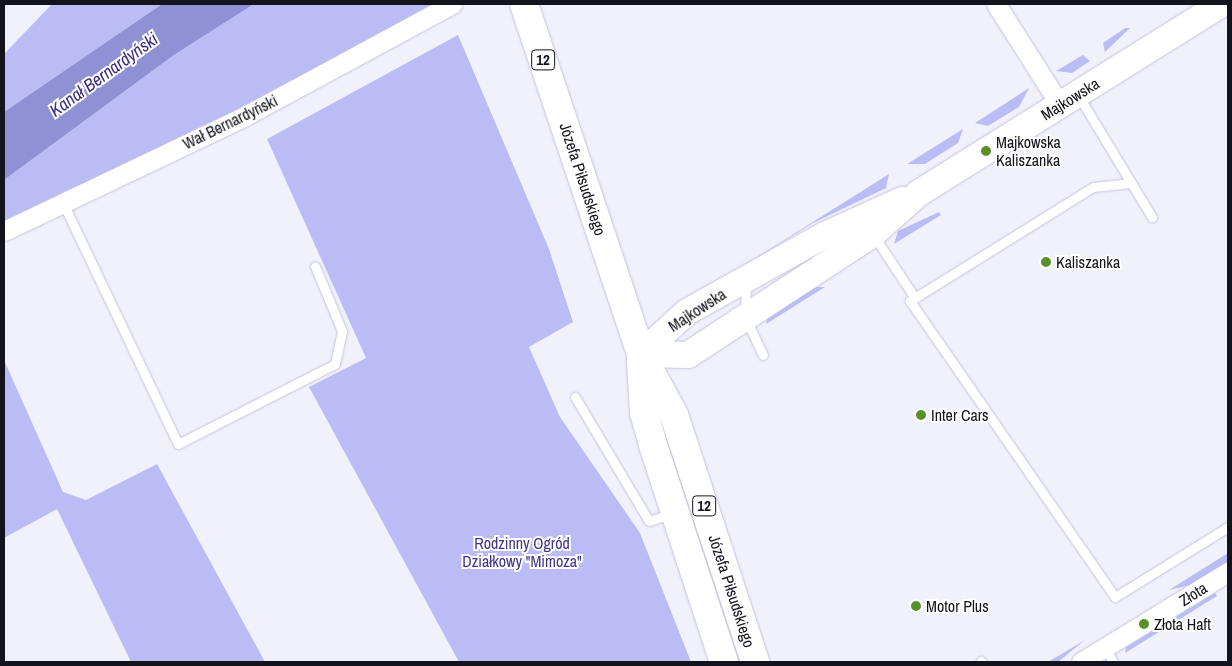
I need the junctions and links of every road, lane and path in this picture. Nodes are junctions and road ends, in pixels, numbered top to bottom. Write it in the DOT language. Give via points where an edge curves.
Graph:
graph roads {
  1 [pos="452,4"];
  2 [pos="524,4"];
  3 [pos="996,4"];
  4 [pos="1222,4"];
  5 [pos="1069,100"];
  6 [pos="1131,183"];
  7 [pos="919,194"];
  8 [pos="64,203"];
  9 [pos="1152,217"];
  10 [pos="4,231"];
  11 [pos="873,234"];
  12 [pos="314,266"];
  13 [pos="747,278"];
  14 [pos="915,298"];
  15 [pos="745,317"];
  16 [pos="641,354"];
  17 [pos="763,355"];
  18 [pos="575,398"];
  19 [pos="673,513"];
  20 [pos="1228,527"];
  21 [pos="1228,572"];
  22 [pos="1109,655"];
  23 [pos="724,662"];
  24 [pos="755,662"];
  25 [pos="1081,662"];
  1 -- 8 [label="street, Wał Bernardyński" via="251,113"];
  2 -- 16 [label="main road, Józefa Piłsudskiego / 12"];
  3 -- 5 [label="street"];
  4 -- 5 [label="main road, Majkowska"];
  5 -- 6 [label="lane"];
  5 -- 7 [label="main road, Majkowska"];
  6 -- 9 [label="lane"];
  6 -- 14 [label="lane" via="1093,187"];
  7 -- 11 [label="main road, Majkowska"];
  7 -- 13 [label="main road, Majkowska" via="867,214"];
  8 -- 10 [label="street, Wał Bernardyński"];
  8 -- 12 [label="lane" via="178,444 335,364 342,331"];
  11 -- 14 [label="lane"];
  11 -- 15 [label="main road, Majkowska"];
  13 -- 15 [label="lane"];
  13 -- 16 [label="main road, Majkowska" via="672,322"];
  14 -- 20 [label="lane" via="910,302 1115,597"];
  15 -- 16 [label="main road, Majkowska" via="688,355"];
  15 -- 17 [label="lane"];
  16 -- 19 [label="main road, Józefa Piłsudskiego / 12" via="644,412"];
  16 -- 24 [label="main road, Józefa Piłsudskiego / 12" via="674,415"];
  18 -- 19 [label="lane" via="649,521"];
  19 -- 23 [label="main road, Józefa Piłsudskiego / 12"];
  21 -- 22 [label="street, Złota"];
  22 -- 25 [label="street, Złota"];
}
